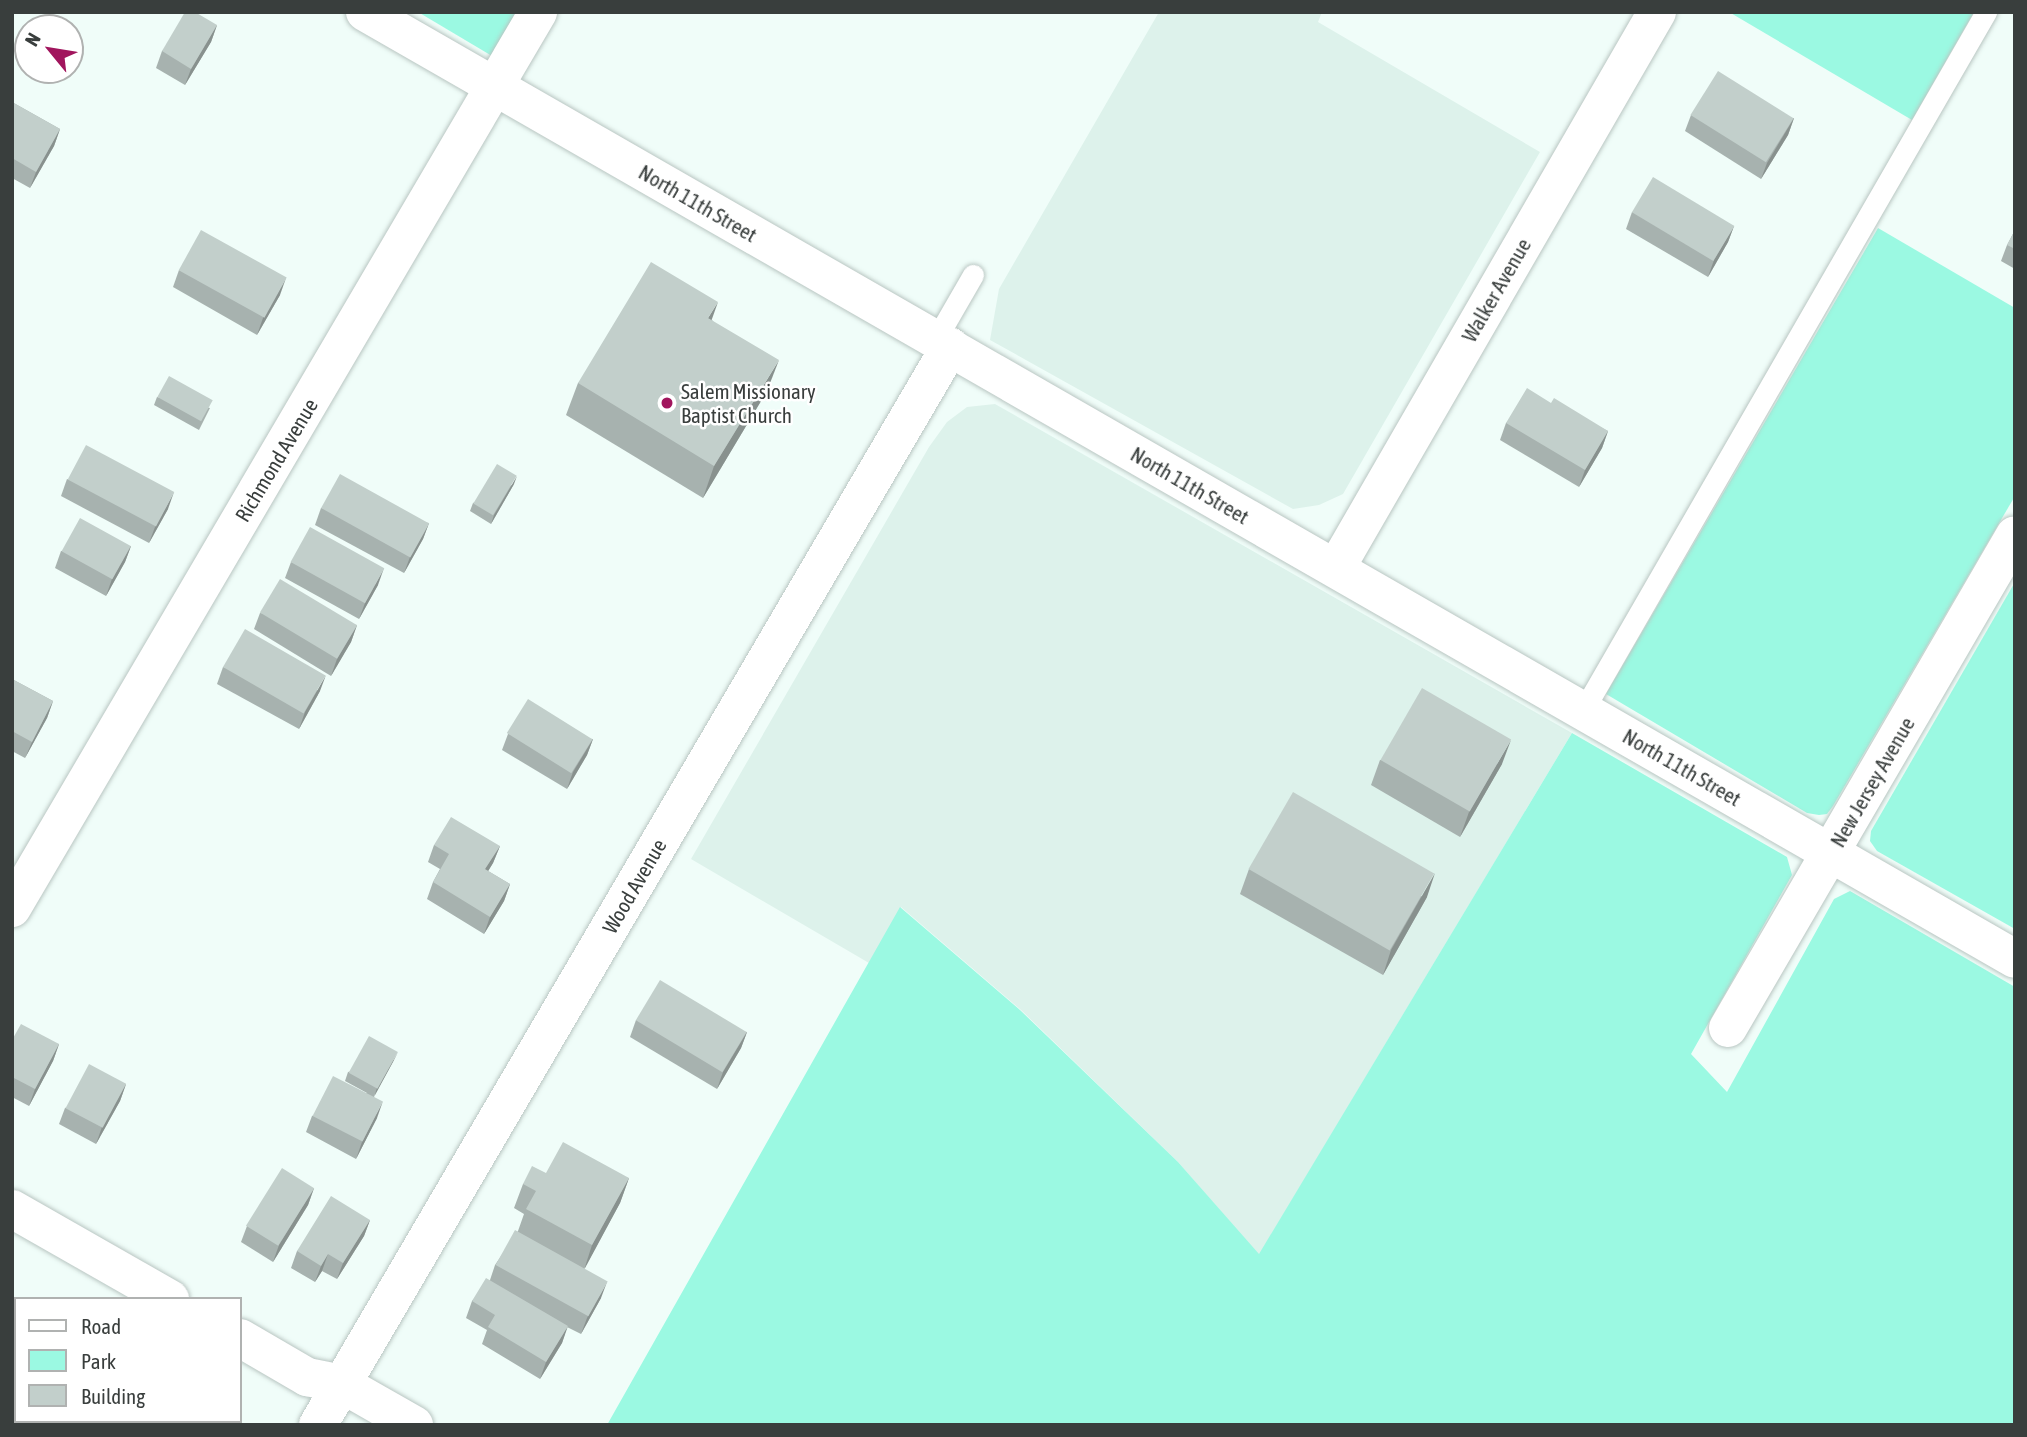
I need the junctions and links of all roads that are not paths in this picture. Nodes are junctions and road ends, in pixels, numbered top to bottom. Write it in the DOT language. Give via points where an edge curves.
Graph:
graph roads {
  1 [pos="365,12"];
  2 [pos="538,12"];
  3 [pos="1657,12"];
  4 [pos="1986,12"];
  5 [pos="496,88"];
  6 [pos="973,275"];
  7 [pos="943,343"];
  8 [pos="2015,536"];
  9 [pos="1336,568"];
  10 [pos="1584,709"];
  11 [pos="1831,854"];
  12 [pos="12,908"];
  13 [pos="2015,959"];
  14 [pos="1728,1028"];
  15 [pos="12,1209"];
  16 [pos="166,1297"];
  17 [pos="242,1339"];
  18 [pos="342,1384"];
  19 [pos="318,1425"];
  20 [pos="414,1425"];
  1 -- 5 [label="street, North 11th Street"];
  2 -- 5 [label="street, Richmond Avenue"];
  3 -- 9 [label="street, Walker Avenue"];
  4 -- 10 [label="lane"];
  5 -- 7 [label="street, North 11th Street"];
  5 -- 12 [label="street, Richmond Avenue"];
  6 -- 7 [label="lane"];
  7 -- 9 [label="street, North 11th Street"];
  7 -- 18 [label="street, Wood Avenue"];
  8 -- 11 [label="street, New Jersey Avenue"];
  9 -- 10 [label="street, North 11th Street"];
  10 -- 11 [label="street, North 11th Street"];
  11 -- 13 [label="street, North 11th Street"];
  11 -- 14 [label="street, New Jersey Avenue"];
  15 -- 16 [label="street"];
  17 -- 18 [label="street" via="307,1377"];
  18 -- 19 [label="street, Wood Avenue"];
  18 -- 20 [label="street"];
}
